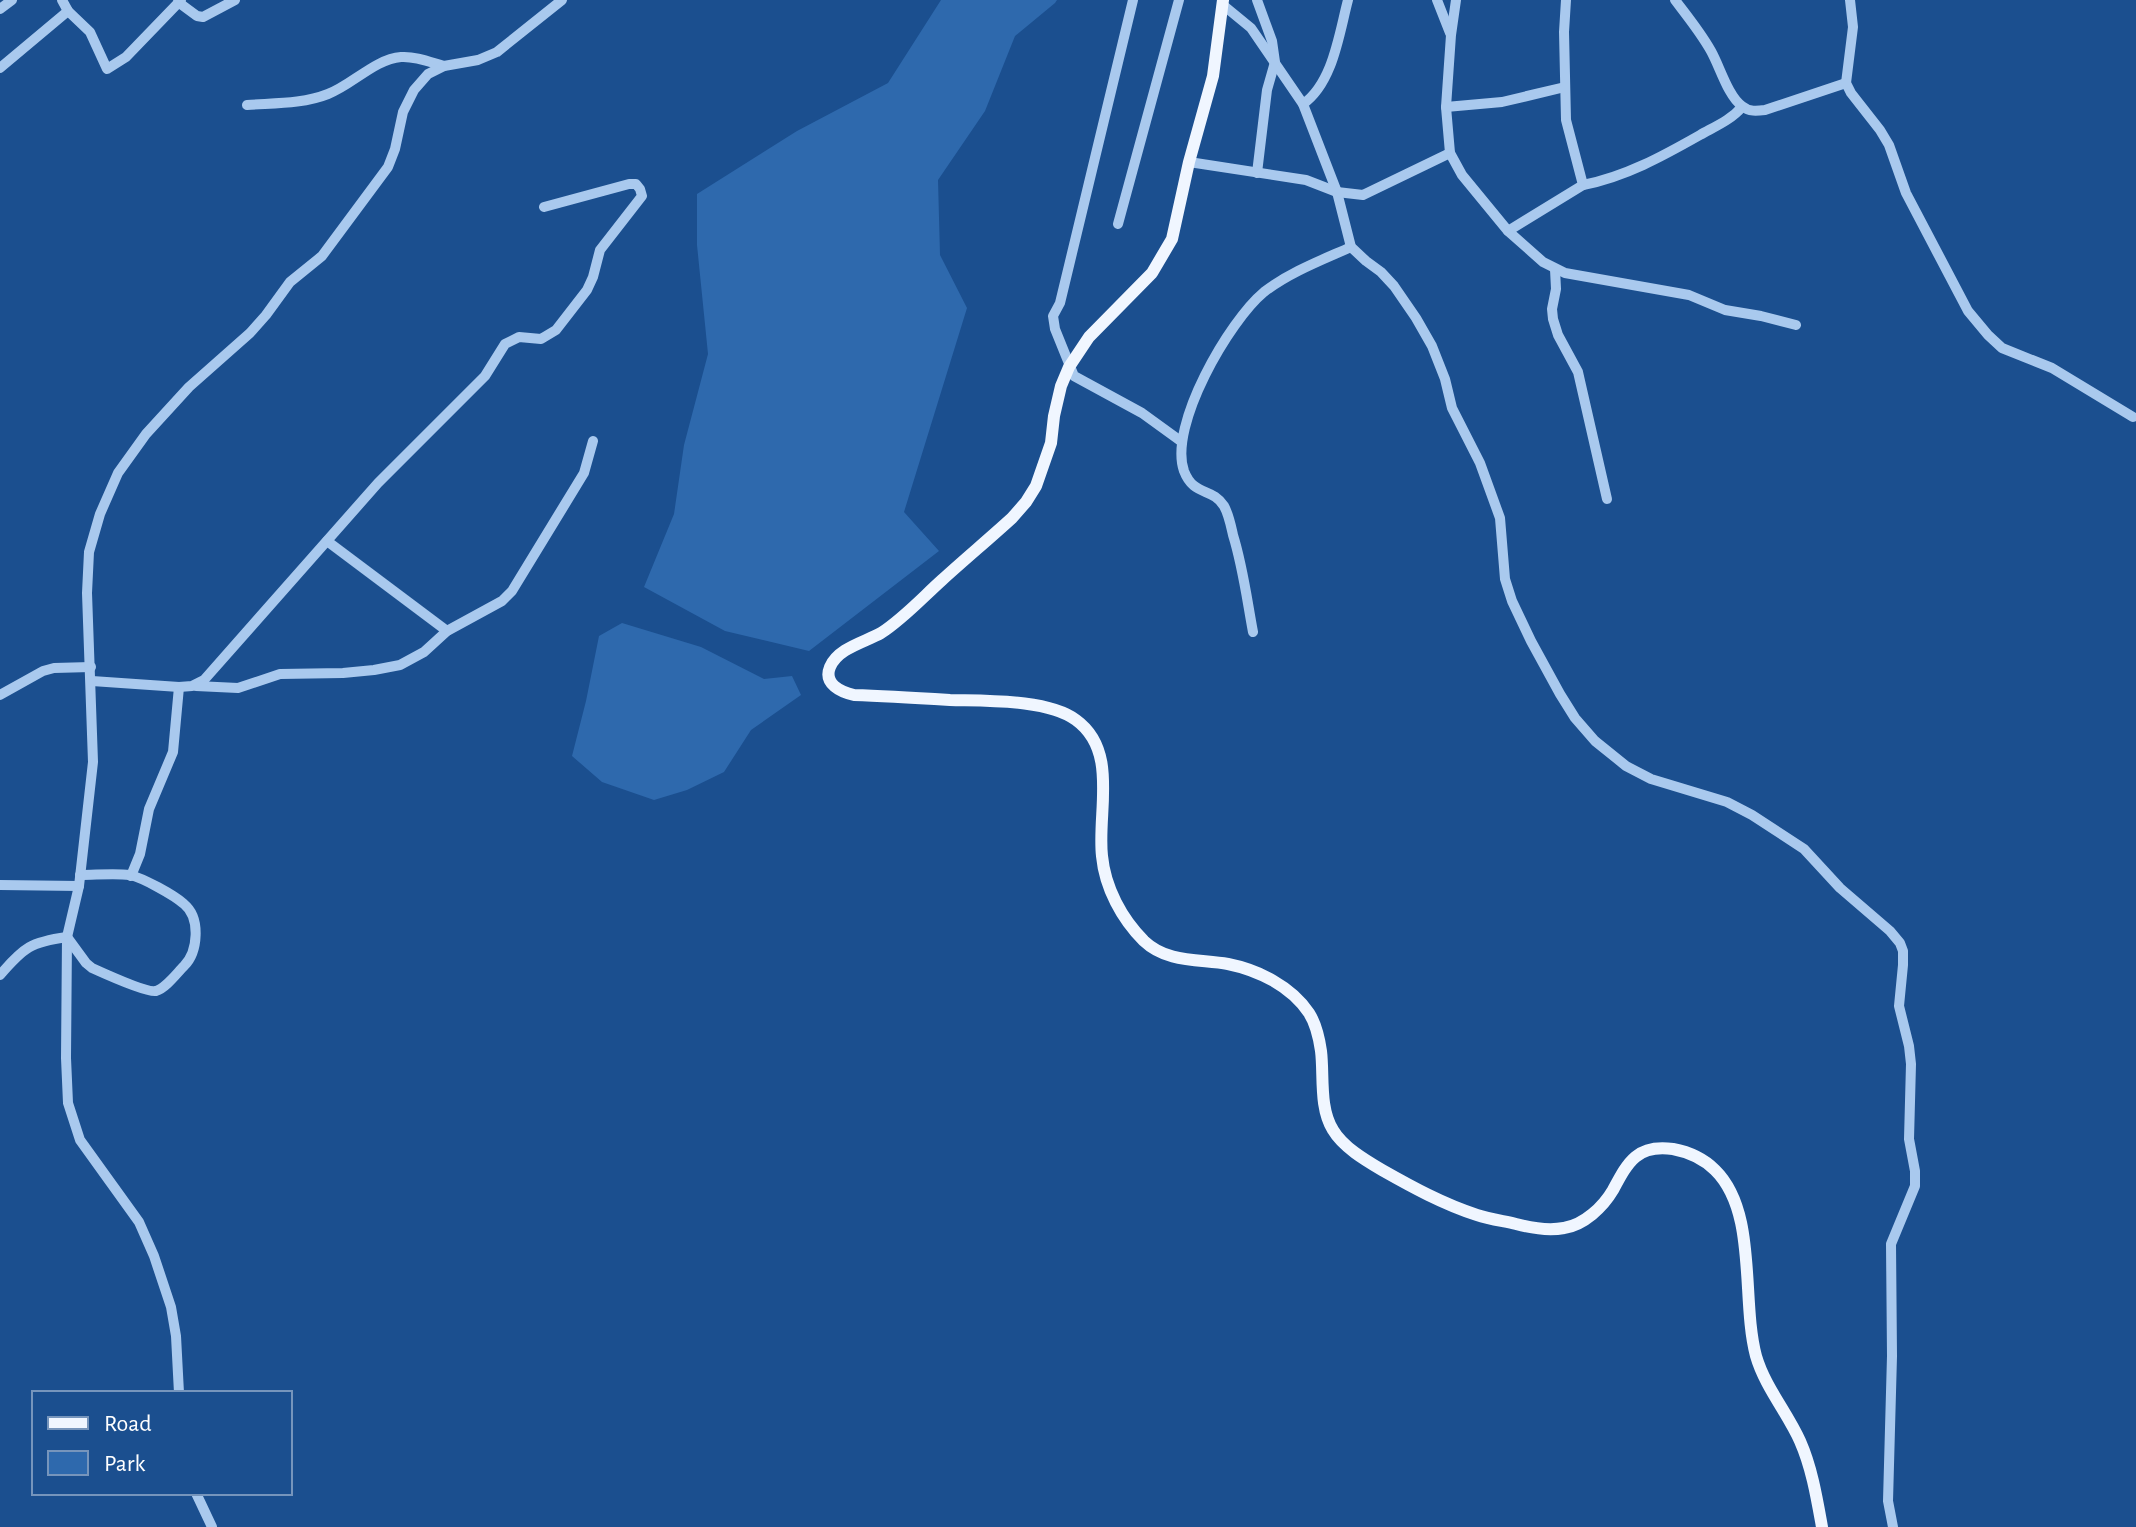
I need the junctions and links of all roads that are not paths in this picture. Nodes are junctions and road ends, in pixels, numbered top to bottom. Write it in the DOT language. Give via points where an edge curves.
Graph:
graph roads {
  1 [pos="12,0"];
  2 [pos="62,0"];
  3 [pos="235,0"];
  4 [pos="562,0"];
  5 [pos="1133,0"];
  6 [pos="1179,0"];
  7 [pos="1257,0"];
  8 [pos="1348,0"];
  9 [pos="1437,0"];
  10 [pos="1456,0"];
  11 [pos="1566,0"];
  12 [pos="1675,0"];
  13 [pos="1850,0"];
  14 [pos="180,1"];
  15 [pos="1223,3"];
  16 [pos="0,9"];
  17 [pos="68,11"];
  18 [pos="1451,35"];
  19 [pos="1275,62"];
  20 [pos="444,66"];
  21 [pos="0,68"];
  22 [pos="1846,83"];
  23 [pos="1565,87"];
  24 [pos="1303,104"];
  25 [pos="247,105"];
  26 [pos="1446,107"];
  27 [pos="1742,107"];
  28 [pos="1450,153"];
  29 [pos="1189,162"];
  30 [pos="1257,173"];
  31 [pos="1583,185"];
  32 [pos="1337,192"];
  33 [pos="544,207"];
  34 [pos="1118,224"];
  35 [pos="1508,231"];
  36 [pos="1351,247"];
  37 [pos="1555,269"];
  38 [pos="1796,325"];
  39 [pos="1069,367"];
  40 [pos="2133,417"];
  41 [pos="593,441"];
  42 [pos="1182,442"];
  43 [pos="1607,499"];
  44 [pos="327,541"];
  45 [pos="447,631"];
  46 [pos="1253,632"];
  47 [pos="91,667"];
  48 [pos="92,681"];
  49 [pos="192,686"];
  50 [pos="179,687"];
  51 [pos="0,695"];
  52 [pos="131,876"];
  53 [pos="80,881"];
  54 [pos="0,885"];
  55 [pos="67,937"];
  56 [pos="0,975"];
  57 [pos="179,1391"];
  58 [pos="197,1495"];
  59 [pos="212,1527"];
  60 [pos="1822,1527"];
  61 [pos="1893,1527"];
  1 -- 16 [label="street"];
  2 -- 17 [label="street"];
  3 -- 14 [label="street" via="203,17"];
  4 -- 20 [label="street" via="497,52"];
  5 -- 39 [label="street" via="1053,316"];
  6 -- 34 [label="street"];
  7 -- 19 [label="street"];
  8 -- 24 [label="street" via="1325,78"];
  9 -- 18 [label="street"];
  10 -- 18 [label="street"];
  11 -- 23 [label="street"];
  12 -- 27 [label="street"];
  13 -- 22 [label="street" via="1853,27"];
  14 -- 17 [label="street" via="126,57 107,69 90,32"];
  15 -- 19 [label="street" via="1251,28"];
  15 -- 29 [label="main road" via="1213,76"];
  17 -- 21 [label="street"];
  18 -- 26 [label="street"];
  19 -- 24 [label="street"];
  19 -- 30 [label="street"];
  20 -- 25 [label="street" via="399,57 330,93"];
  20 -- 47 [label="street" via="414,90 388,167 322,256 290,282 250,333 189,387 118,473 89,552"];
  22 -- 27 [label="street" via="1765,110"];
  22 -- 40 [label="street" via="1889,145 1916,213 1968,311 1988,335 2002,348 2052,368"];
  23 -- 26 [label="street" via="1502,102"];
  23 -- 31 [label="street" via="1566,120"];
  24 -- 32 [label="street"];
  26 -- 28 [label="street"];
  27 -- 31 [label="street" via="1664,156"];
  28 -- 32 [label="street" via="1363,195"];
  28 -- 35 [label="street"];
  29 -- 30 [label="street"];
  29 -- 39 [label="main road" via="1164,255 1089,337"];
  30 -- 32 [label="street" via="1306,180"];
  31 -- 35 [label="street"];
  32 -- 36 [label="street"];
  33 -- 44 [label="street" via="629,184 636,184 642,196 600,250 587,290 556,330 541,339 519,337 505,344 485,376"];
  35 -- 37 [label="street"];
  36 -- 42 [label="street" via="1262,294 1227,336 1200,385"];
  36 -- 61 [label="street" via="1394,286 1432,346 1452,408 1500,518 1512,601 1575,718 1626,766 1727,802 1804,849 1900,943 1899,1006 1911,1064 1909,1139 1915,1186 1891,1244 1888,1501"];
  37 -- 38 [label="street" via="1689,295 1725,310"];
  37 -- 43 [label="street" via="1553,319 1578,372"];
  39 -- 42 [label="street" via="1074,376"];
  39 -- 60 [label="main road" via="1051,443 1026,502 882,632 836,659 829,669 833,686 854,695 1027,704 1075,719 1101,755 1105,876 1121,912 1156,951 1252,971 1297,999 1315,1024 1331,1128 1366,1160 1421,1192 1477,1215 1531,1228 1563,1229 1589,1217 1639,1154 1669,1149 1704,1160 1729,1186 1736,1202 1757,1357 1801,1444"];
  41 -- 45 [label="street" via="584,473 512,591"];
  42 -- 46 [label="street" via="1185,473 1194,487 1218,498 1226,510"];
  44 -- 45 [label="street"];
  44 -- 49 [label="street" via="204,680"];
  45 -- 49 [label="street" via="400,665 280,674 238,688"];
  47 -- 48 [label="street"];
  47 -- 51 [label="street" via="43,671"];
  48 -- 50 [label="street"];
  48 -- 53 [label="street" via="93,762"];
  49 -- 50 [label="street"];
  50 -- 52 [label="street" via="173,752 149,809"];
  52 -- 53 [label="street"];
  52 -- 55 [label="street" via="185,904 191,913 193,952 161,988 149,991 92,968"];
  53 -- 54 [label="street"];
  53 -- 55 [label="street"];
  55 -- 56 [label="street" via="29,946"];
  55 -- 57 [label="street" via="68,1103 80,1140 139,1222 154,1256 171,1307"];
  58 -- 59 [label="street"];
}
